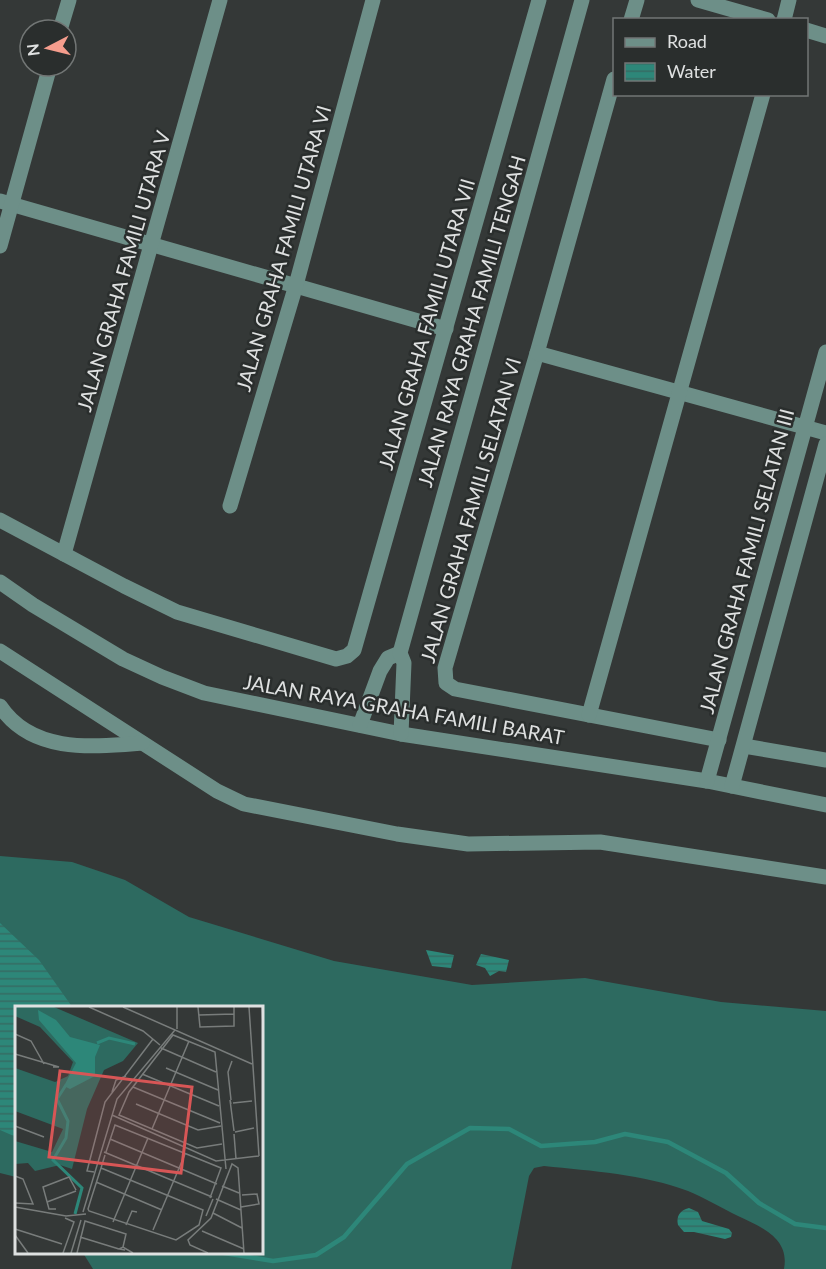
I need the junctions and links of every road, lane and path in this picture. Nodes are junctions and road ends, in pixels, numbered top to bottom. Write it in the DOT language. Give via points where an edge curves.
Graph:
graph roads {
  1 [pos="69,0"];
  2 [pos="220,0"];
  3 [pos="374,0"];
  4 [pos="539,0"];
  5 [pos="582,0"];
  6 [pos="637,0"];
  7 [pos="698,0"];
  8 [pos="789,0"];
  9 [pos="64,18"];
  10 [pos="632,18"];
  11 [pos="761,18"];
  12 [pos="784,18"];
  13 [pos="808,30"];
  14 [pos="826,36"];
  15 [pos="46,78"];
  16 [pos="613,86"];
  17 [pos="762,96"];
  18 [pos="6,203"];
  19 [pos="153,245"];
  20 [pos="0,246"];
  21 [pos="296,285"];
  22 [pos="446,329"];
  23 [pos="826,352"];
  24 [pos="537,353"];
  25 [pos="679,392"];
  26 [pos="805,427"];
  27 [pos="826,433"];
  28 [pos="826,444"];
  29 [pos="230,506"];
  30 [pos="0,520"];
  31 [pos="64,554"];
  32 [pos="0,582"];
  33 [pos="0,651"];
  34 [pos="400,653"];
  35 [pos="0,706"];
  36 [pos="589,715"];
  37 [pos="360,725"];
  38 [pos="401,734"];
  39 [pos="719,740"];
  40 [pos="142,743"];
  41 [pos="744,746"];
  42 [pos="826,760"];
  43 [pos="707,781"];
  44 [pos="732,786"];
  45 [pos="826,805"];
  46 [pos="826,877"];
  1 -- 9 [label="street"];
  2 -- 19 [label="street, JALAN GRAHA FAMILI UTARA V"];
  3 -- 21 [label="street, JALAN GRAHA FAMILI UTARA VI"];
  4 -- 22 [label="street, JALAN GRAHA FAMILI UTARA VII"];
  5 -- 34 [label="street, JALAN RAYA GRAHA FAMILI TENGAH"];
  6 -- 10 [label="street"];
  7 -- 11 [label="street"];
  8 -- 12 [label="street"];
  13 -- 14 [label="street"];
  15 -- 18 [label="street"];
  16 -- 24 [label="street, JALAN GRAHA FAMILI SELATAN VI"];
  17 -- 25 [label="street"];
  18 -- 19 [label="street"];
  18 -- 20 [label="street"];
  19 -- 21 [label="street"];
  19 -- 31 [label="street, JALAN GRAHA FAMILI UTARA V"];
  21 -- 22 [label="street"];
  21 -- 29 [label="street, JALAN GRAHA FAMILI UTARA VI"];
  22 -- 31 [label="street, JALAN GRAHA FAMILI UTARA VII" via="357,643 347,657 336,658 177,612"];
  23 -- 26 [label="street, JALAN GRAHA FAMILI SELATAN III"];
  24 -- 25 [label="street"];
  24 -- 36 [label="street, JALAN GRAHA FAMILI SELATAN VI" via="444,678 455,689"];
  25 -- 26 [label="street"];
  25 -- 36 [label="street"];
  26 -- 27 [label="street"];
  26 -- 39 [label="street, JALAN GRAHA FAMILI SELATAN III"];
  28 -- 41 [label="street"];
  30 -- 31 [label="street"];
  32 -- 37 [label="street, JALAN RAYA GRAHA FAMILI BARAT" via="123,659 162,677 204,693"];
  33 -- 40 [label="street"];
  34 -- 37 [label="street" via="388,658 380,671"];
  34 -- 38 [label="street, JALAN RAYA GRAHA FAMILI TENGAH" via="404,663"];
  35 -- 40 [label="street" via="19,726 54,742 84,747"];
  36 -- 39 [label="street, JALAN GRAHA FAMILI SELATAN VI"];
  37 -- 38 [label="street, JALAN RAYA GRAHA FAMILI BARAT"];
  38 -- 43 [label="street, JALAN RAYA GRAHA FAMILI BARAT"];
  39 -- 43 [label="street, JALAN GRAHA FAMILI SELATAN III"];
  40 -- 46 [label="street" via="244,804 397,834 468,844 600,842"];
  41 -- 42 [label="street"];
  41 -- 44 [label="street"];
  43 -- 44 [label="street, JALAN RAYA GRAHA FAMILI BARAT"];
  44 -- 45 [label="street, JALAN RAYA GRAHA FAMILI BARAT"];
}
